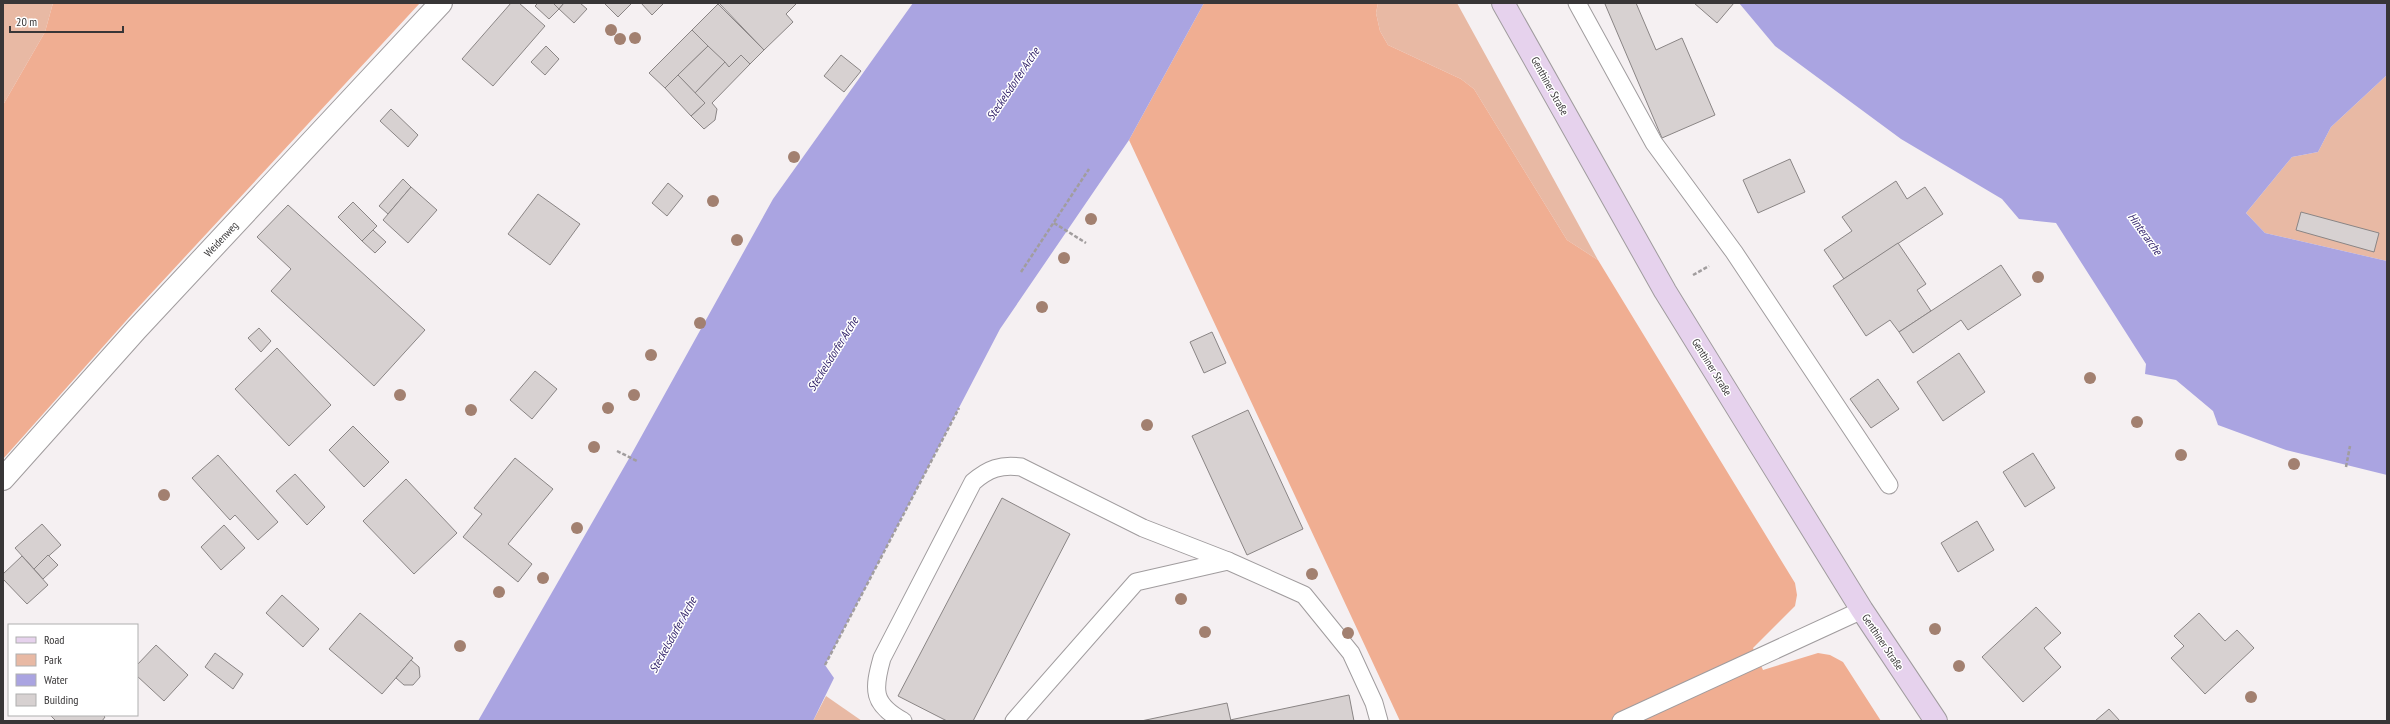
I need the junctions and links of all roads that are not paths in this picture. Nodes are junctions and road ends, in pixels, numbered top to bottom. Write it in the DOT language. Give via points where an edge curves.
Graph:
graph roads {
  1 [pos="442,3"];
  2 [pos="1503,3"];
  3 [pos="1577,3"];
  4 [pos="3,479"];
  5 [pos="1888,485"];
  6 [pos="1228,561"];
  7 [pos="1862,610"];
  8 [pos="903,721"];
  9 [pos="1014,721"];
  10 [pos="1379,721"];
  11 [pos="1621,721"];
  12 [pos="1936,721"];
  1 -- 4 [label="street, Weidenweg" via="136,330"];
  2 -- 7 [label="main road, Genthiner Straße" via="1665,291"];
  3 -- 5 [label="lane" via="1654,143 1734,252"];
  6 -- 8 [label="lane" via="1144,528 1021,467 1006,465 985,471 972,482 882,658 875,684 878,698 888,712"];
  6 -- 9 [label="lane" via="1136,582"];
  6 -- 10 [label="lane" via="1304,595 1351,653 1374,703"];
  7 -- 11 [label="lane"];
  7 -- 12 [label="main road, Genthiner Straße"];
}
